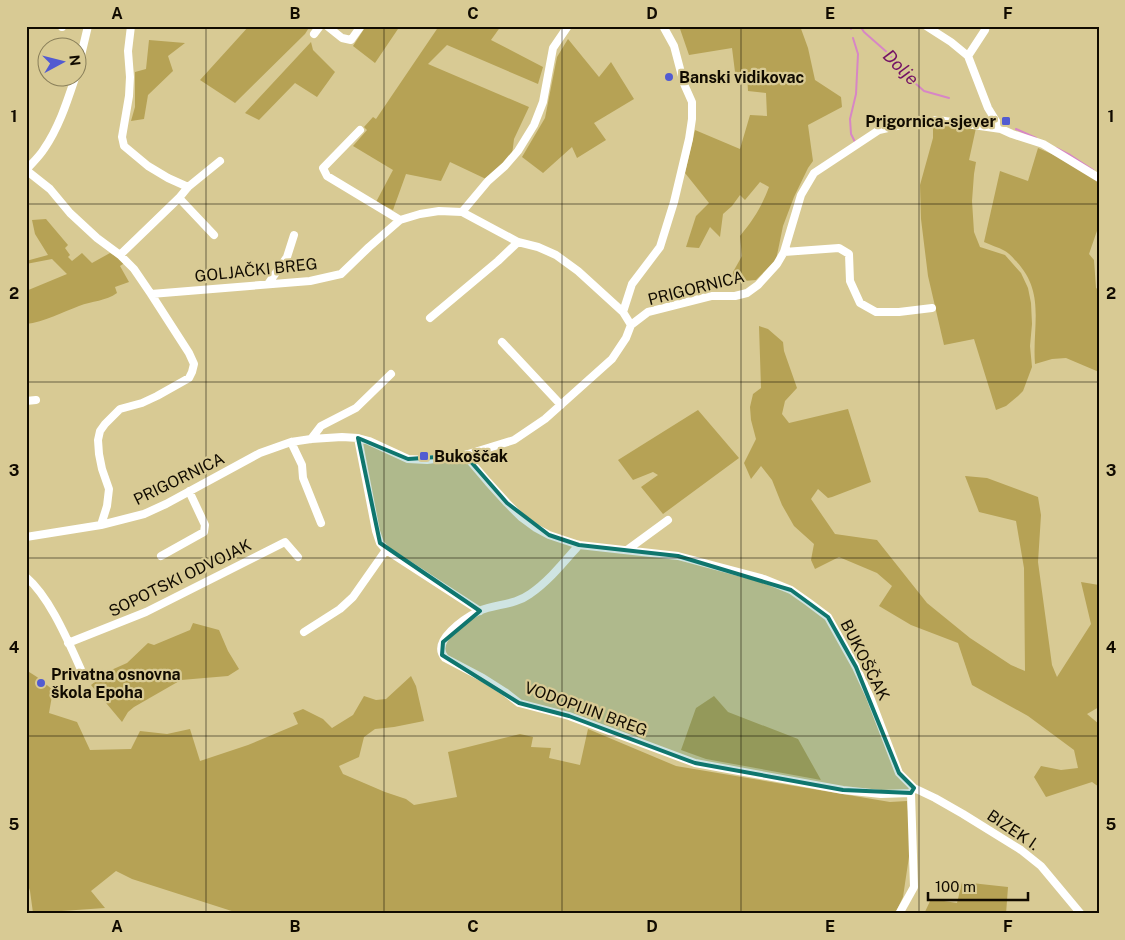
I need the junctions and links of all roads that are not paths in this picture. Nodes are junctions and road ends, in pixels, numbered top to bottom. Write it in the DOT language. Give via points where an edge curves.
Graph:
graph roads {
  1 [pos="131,26"];
  2 [pos="320,26"];
  3 [pos="327,26"];
  4 [pos="361,26"];
  5 [pos="568,26"];
  6 [pos="663,26"];
  7 [pos="926,26"];
  8 [pos="986,26"];
  9 [pos="314,34"];
  10 [pos="968,56"];
  11 [pos="72,88"];
  12 [pos="1001,128"];
  13 [pos="360,130"];
  14 [pos="220,161"];
  15 [pos="26,170"];
  16 [pos="1099,178"];
  17 [pos="188,187"];
  18 [pos="179,198"];
  19 [pos="462,212"];
  20 [pos="400,220"];
  21 [pos="214,235"];
  22 [pos="294,235"];
  23 [pos="518,242"];
  24 [pos="784,252"];
  25 [pos="120,255"];
  26 [pos="268,284"];
  27 [pos="151,294"];
  28 [pos="932,308"];
  29 [pos="623,312"];
  30 [pos="430,318"];
  31 [pos="631,325"];
  32 [pos="502,342"];
  33 [pos="391,374"];
  34 [pos="26,400"];
  35 [pos="36,400"];
  36 [pos="560,405"];
  37 [pos="358,438"];
  38 [pos="311,439"];
  39 [pos="291,442"];
  40 [pos="466,455"];
  41 [pos="189,491"];
  42 [pos="668,520"];
  43 [pos="321,523"];
  44 [pos="101,525"];
  45 [pos="26,537"];
  46 [pos="579,545"];
  47 [pos="386,550"];
  48 [pos="627,550"];
  49 [pos="161,556"];
  50 [pos="298,557"];
  51 [pos="26,577"];
  52 [pos="480,611"];
  53 [pos="304,632"];
  54 [pos="68,643"];
  55 [pos="84,676"];
  56 [pos="913,791"];
  57 [pos="899,914"];
  58 [pos="1082,914"];
  1 -- 17 [label="street" via="129,96 122,137 124,146 148,166"];
  2 -- 9 [label="street"];
  3 -- 4 [label="street" via="342,38 351,40"];
  5 -- 19 [label="street" via="553,48 543,102 534,125 506,166 488,181"];
  6 -- 29 [label="street" via="674,46 692,102 692,119 674,202 660,247 632,284"];
  7 -- 10 [label="street"];
  8 -- 10 [label="street"];
  10 -- 12 [label="street" via="988,108"];
  11 -- 15 [label="street" via="44,150"];
  12 -- 16 [label="street, PRIGORNICA" via="1043,144"];
  12 -- 24 [label="street, PRIGORNICA" via="938,120 879,130 814,173 801,195"];
  13 -- 20 [label="street" via="323,168 327,176"];
  14 -- 17 [label="street"];
  15 -- 25 [label="street" via="50,189 97,238"];
  17 -- 18 [label="street"];
  18 -- 21 [label="street"];
  18 -- 25 [label="street"];
  19 -- 20 [label="street, GOLJAČKI BREG" via="439,211"];
  19 -- 23 [label="street, GOLJAČKI BREG"];
  20 -- 26 [label="street, GOLJAČKI BREG" via="341,274 310,281"];
  22 -- 26 [label="street" via="287,257"];
  23 -- 29 [label="street, GOLJAČKI BREG" via="556,255"];
  23 -- 30 [label="street"];
  24 -- 28 [label="street" via="839,248 849,254 850,281 860,302 876,312"];
  24 -- 31 [label="street, PRIGORNICA" via="777,264 747,293 711,296 648,312"];
  25 -- 27 [label="street"];
  26 -- 27 [label="street, GOLJAČKI BREG"];
  27 -- 44 [label="street" via="194,364 189,378 157,396 120,409 104,424 98,440 99,454 109,489"];
  29 -- 31 [label="street, GOLJAČKI BREG"];
  31 -- 36 [label="street, PRIGORNICA" via="612,359"];
  32 -- 36 [label="street"];
  33 -- 38 [label="street" via="356,408 321,426"];
  34 -- 35 [label="street"];
  36 -- 40 [label="street, PRIGORNICA" via="514,440"];
  37 -- 38 [label="street, PRIGORNICA"];
  37 -- 40 [label="street, PRIGORNICA" via="408,459"];
  37 -- 47 [label="street" via="376,531"];
  38 -- 39 [label="street, PRIGORNICA"];
  39 -- 41 [label="street, PRIGORNICA" via="260,453"];
  39 -- 43 [label="street"];
  40 -- 46 [label="street, BUKOŠČAK" via="521,517 549,535"];
  41 -- 44 [label="street, PRIGORNICA" via="144,514"];
  41 -- 49 [label="street" via="205,524 204,532"];
  42 -- 48 [label="street"];
  44 -- 45 [label="street, PRIGORNICA"];
  46 -- 48 [label="street, BUKOŠČAK"];
  46 -- 52 [label="street, VODOPIJIN BREG" via="552,575 521,600"];
  47 -- 52 [label="street"];
  47 -- 53 [label="street" via="353,597"];
  48 -- 56 [label="street, BUKOŠČAK" via="678,556 764,579 791,590 828,617 856,667 899,773"];
  50 -- 54 [label="street, SOPOTSKI ODVOJAK" via="284,542 146,612"];
  51 -- 54 [label="street" via="43,596"];
  52 -- 56 [label="street, VODOPIJIN BREG" via="447,636 441,652 445,658 491,683 519,703 569,716 694,763 842,790 881,794"];
  54 -- 55 [label="street"];
  56 -- 57 [label="street" via="914,887"];
  56 -- 58 [label="street, BIZEK I." via="935,798 1021,850 1041,866"];
}
